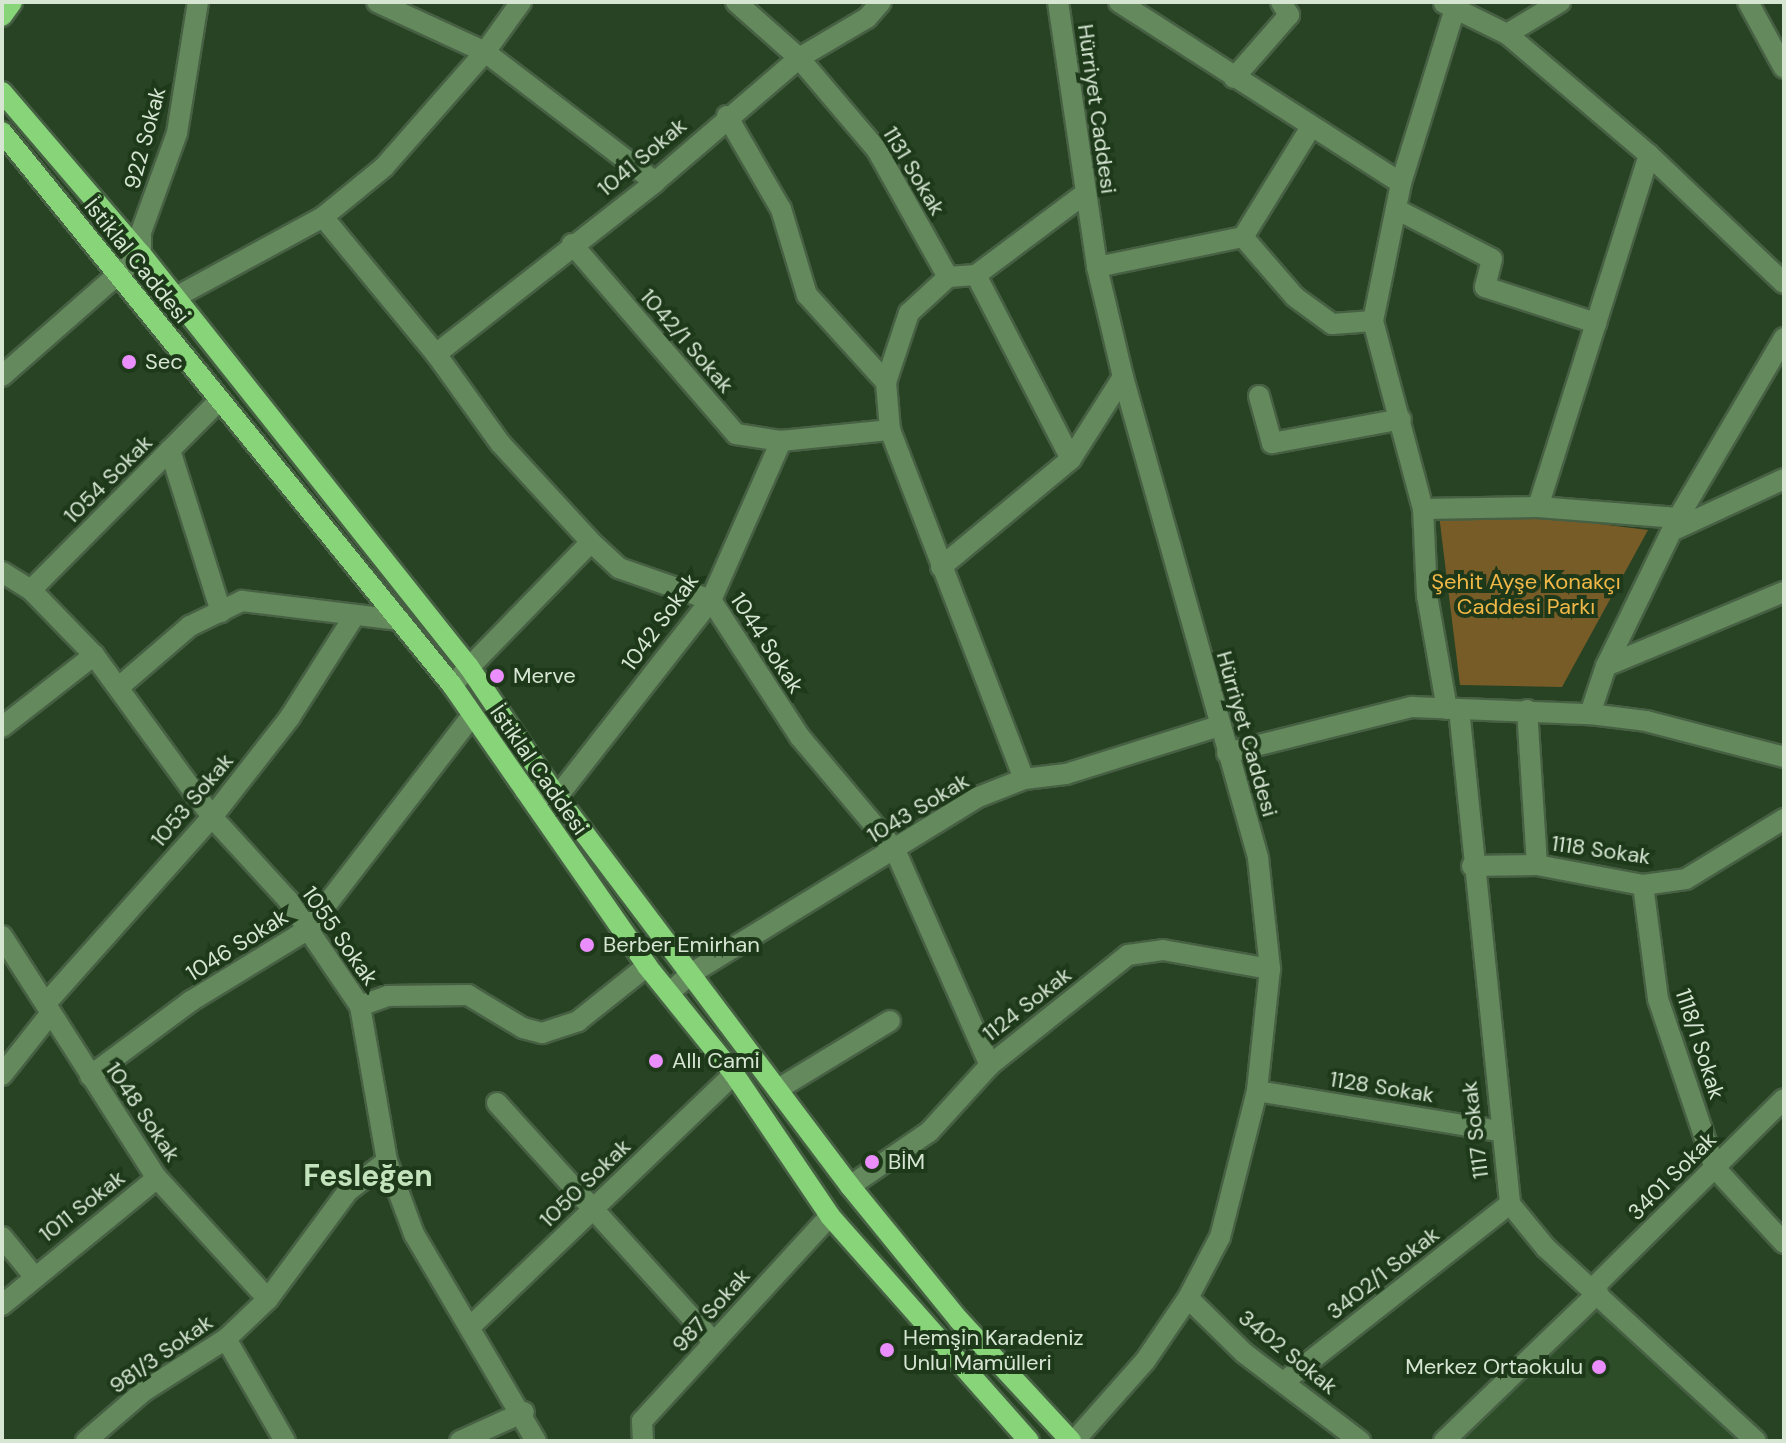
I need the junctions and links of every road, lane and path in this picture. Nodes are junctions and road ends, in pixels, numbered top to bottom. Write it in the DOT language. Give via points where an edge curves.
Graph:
graph roads {
  1 [pos="12,2"];
  2 [pos="198,2"];
  3 [pos="377,2"];
  4 [pos="521,2"];
  5 [pos="736,2"];
  6 [pos="881,2"];
  7 [pos="1058,2"];
  8 [pos="1119,2"];
  9 [pos="1281,2"];
  10 [pos="1560,2"];
  11 [pos="1748,2"];
  12 [pos="1451,5"];
  13 [pos="2,16"];
  14 [pos="1507,34"];
  15 [pos="485,52"];
  16 [pos="799,58"];
  17 [pos="1784,68"];
  18 [pos="1234,78"];
  19 [pos="2,92"];
  20 [pos="727,116"];
  21 [pos="1311,127"];
  22 [pos="2,132"];
  23 [pos="1649,155"];
  24 [pos="655,182"];
  25 [pos="1401,183"];
  26 [pos="1083,195"];
  27 [pos="1396,209"];
  28 [pos="323,217"];
  29 [pos="1243,237"];
  30 [pos="572,244"];
  31 [pos="141,254"];
  32 [pos="1097,267"];
  33 [pos="117,275"];
  34 [pos="976,275"];
  35 [pos="948,277"];
  36 [pos="1784,283"];
  37 [pos="174,298"];
  38 [pos="1373,321"];
  39 [pos="1596,323"];
  40 [pos="1784,338"];
  41 [pos="436,354"];
  42 [pos="2,376"];
  43 [pos="1123,377"];
  44 [pos="886,382"];
  45 [pos="1259,396"];
  46 [pos="218,402"];
  47 [pos="1401,419"];
  48 [pos="890,430"];
  49 [pos="781,441"];
  50 [pos="170,450"];
  51 [pos="1071,459"];
  52 [pos="1784,479"];
  53 [pos="1538,507"];
  54 [pos="1423,509"];
  55 [pos="1677,524"];
  56 [pos="591,542"];
  57 [pos="941,567"];
  58 [pos="2,572"];
  59 [pos="31,590"];
  60 [pos="1784,592"];
  61 [pos="711,600"];
  62 [pos="221,612"];
  63 [pos="355,615"];
  64 [pos="400,620"];
  65 [pos="94,655"];
  66 [pos="1606,666"];
  67 [pos="469,667"];
  68 [pos="452,685"];
  69 [pos="119,687"];
  70 [pos="1453,709"];
  71 [pos="1527,710"];
  72 [pos="1590,714"];
  73 [pos="472,716"];
  74 [pos="1219,726"];
  75 [pos="2,727"];
  76 [pos="1227,753"];
  77 [pos="1784,757"];
  78 [pos="1024,779"];
  79 [pos="525,791"];
  80 [pos="557,797"];
  81 [pos="212,817"];
  82 [pos="1784,819"];
  83 [pos="895,850"];
  84 [pos="1537,865"];
  85 [pos="1472,866"];
  86 [pos="1643,885"];
  87 [pos="307,930"];
  88 [pos="2,936"];
  89 [pos="647,966"];
  90 [pos="1270,969"];
  91 [pos="692,973"];
  92 [pos="669,993"];
  93 [pos="360,1006"];
  94 [pos="49,1007"];
  95 [pos="890,1021"];
  96 [pos="990,1065"];
  97 [pos="734,1074"];
  98 [pos="2,1075"];
  99 [pos="90,1076"];
  100 [pos="778,1089"];
  101 [pos="1257,1091"];
  102 [pos="1784,1099"];
  103 [pos="497,1103"];
  104 [pos="1499,1131"];
  105 [pos="387,1161"];
  106 [pos="1715,1168"];
  107 [pos="157,1178"];
  108 [pos="850,1186"];
  109 [pos="1510,1204"];
  110 [pos="593,1209"];
  111 [pos="830,1216"];
  112 [pos="2,1237"];
  113 [pos="1784,1243"];
  114 [pos="33,1275"];
  115 [pos="1596,1290"];
  116 [pos="1188,1298"];
  117 [pos="268,1299"];
  118 [pos="2,1305"];
  119 [pos="470,1327"];
  120 [pos="226,1339"];
  121 [pos="714,1342"];
  122 [pos="1286,1380"];
  123 [pos="524,1412"];
  124 [pos="86,1441"];
  125 [pos="285,1441"];
  126 [pos="460,1441"];
  127 [pos="536,1441"];
  128 [pos="643,1441"];
  129 [pos="1029,1441"];
  130 [pos="1073,1441"];
  131 [pos="1360,1441"];
  132 [pos="1444,1441"];
  133 [pos="1756,1441"];
  1 -- 13 [label="main road"];
  2 -- 31 [label="street, 922 Sokak" via="177,133 141,232"];
  3 -- 15 [label="street"];
  4 -- 15 [label="street"];
  5 -- 16 [label="street, 1131 Sokak"];
  6 -- 16 [label="street, 1041 Sokak" via="867,18"];
  7 -- 26 [label="street, Hürriyet Caddesi"];
  8 -- 18 [label="street"];
  9 -- 18 [label="street" via="1289,15"];
  10 -- 14 [label="street"];
  11 -- 17 [label="street"];
  12 -- 14 [label="street"];
  12 -- 25 [label="street"];
  14 -- 23 [label="street"];
  15 -- 24 [label="street"];
  15 -- 28 [label="street" via="384,167"];
  16 -- 20 [label="street, 1041 Sokak"];
  16 -- 35 [label="street, 1131 Sokak" via="877,150"];
  18 -- 21 [label="street"];
  19 -- 31 [label="main road, İstiklal Caddesi"];
  20 -- 24 [label="street, 1041 Sokak"];
  20 -- 44 [label="street" via="781,209 807,295"];
  21 -- 25 [label="street"];
  21 -- 29 [label="street"];
  22 -- 33 [label="main road, İstiklal Caddesi"];
  23 -- 36 [label="street"];
  23 -- 39 [label="street"];
  24 -- 30 [label="street, 1041 Sokak"];
  25 -- 27 [label="street"];
  26 -- 32 [label="street, Hürriyet Caddesi"];
  26 -- 34 [label="street"];
  27 -- 38 [label="street"];
  27 -- 39 [label="street" via="1492,259 1485,287"];
  28 -- 37 [label="street"];
  28 -- 41 [label="street, 1044 Sokak"];
  29 -- 32 [label="street"];
  29 -- 38 [label="street" via="1295,297 1332,324"];
  30 -- 41 [label="street, 1041 Sokak"];
  30 -- 49 [label="street, 1042/1 Sokak" via="736,434"];
  31 -- 33 [label="street"];
  31 -- 37 [label="main road, İstiklal Caddesi"];
  32 -- 43 [label="street, Hürriyet Caddesi"];
  33 -- 42 [label="street"];
  33 -- 46 [label="main road, İstiklal Caddesi"];
  34 -- 35 [label="street"];
  34 -- 51 [label="street"];
  35 -- 44 [label="street" via="909,313"];
  37 -- 67 [label="main road, İstiklal Caddesi"];
  38 -- 47 [label="street, 1117 Sokak"];
  39 -- 53 [label="street"];
  40 -- 55 [label="street"];
  41 -- 56 [label="street, 1044 Sokak" via="500,443"];
  43 -- 51 [label="street"];
  43 -- 74 [label="street, Hürriyet Caddesi"];
  44 -- 48 [label="street"];
  45 -- 47 [label="street" via="1272,443"];
  46 -- 50 [label="street, 1054 Sokak"];
  46 -- 64 [label="main road, İstiklal Caddesi"];
  47 -- 54 [label="street, 1117 Sokak"];
  48 -- 49 [label="street"];
  48 -- 57 [label="street"];
  49 -- 61 [label="street, 1042 Sokak"];
  50 -- 59 [label="street, 1054 Sokak"];
  50 -- 62 [label="street"];
  51 -- 57 [label="street"];
  52 -- 55 [label="street"];
  53 -- 54 [label="street"];
  53 -- 55 [label="street"];
  54 -- 70 [label="street, 1117 Sokak" via="1427,596"];
  55 -- 66 [label="street"];
  56 -- 61 [label="street, 1044 Sokak" via="619,568"];
  56 -- 67 [label="street"];
  57 -- 78 [label="street"];
  58 -- 59 [label="street, 1055 Sokak"];
  59 -- 65 [label="street, 1055 Sokak"];
  60 -- 66 [label="street"];
  61 -- 80 [label="street, 1042 Sokak"];
  61 -- 83 [label="street, 1044 Sokak" via="800,737"];
  62 -- 63 [label="street" via="242,601"];
  62 -- 69 [label="street" via="190,626"];
  63 -- 64 [label="street"];
  63 -- 81 [label="street, 1053 Sokak" via="290,717"];
  64 -- 68 [label="main road, İstiklal Caddesi"];
  65 -- 69 [label="street, 1055 Sokak"];
  65 -- 75 [label="street"];
  66 -- 72 [label="street"];
  67 -- 68 [label="street"];
  67 -- 80 [label="main road, İstiklal Caddesi"];
  68 -- 73 [label="main road, İstiklal Caddesi"];
  69 -- 81 [label="street, 1055 Sokak"];
  70 -- 71 [label="street"];
  70 -- 76 [label="street" via="1412,707"];
  70 -- 85 [label="street, 1117 Sokak"];
  71 -- 72 [label="street"];
  71 -- 84 [label="street, 1118 Sokak"];
  72 -- 77 [label="street" via="1646,721"];
  73 -- 79 [label="main road, İstiklal Caddesi"];
  73 -- 87 [label="street, 1046 Sokak"];
  74 -- 76 [label="street, Hürriyet Caddesi"];
  74 -- 78 [label="street, 1043 Sokak" via="1066,774"];
  76 -- 90 [label="street, Hürriyet Caddesi" via="1258,858"];
  78 -- 83 [label="street, 1043 Sokak" via="976,798"];
  79 -- 80 [label="street"];
  79 -- 89 [label="main road, İstiklal Caddesi"];
  80 -- 91 [label="main road, İstiklal Caddesi"];
  81 -- 87 [label="street, 1055 Sokak" via="288,900"];
  81 -- 94 [label="street, 1053 Sokak"];
  82 -- 86 [label="street, 1118 Sokak" via="1686,879"];
  83 -- 91 [label="street, 1043 Sokak"];
  83 -- 96 [label="street, 1044 Sokak"];
  84 -- 85 [label="street, 1118 Sokak"];
  84 -- 86 [label="street, 1118 Sokak"];
  85 -- 104 [label="street, 1117 Sokak"];
  86 -- 106 [label="street, 1118/1 Sokak" via="1658,999"];
  87 -- 93 [label="street, 1055 Sokak"];
  87 -- 99 [label="street, 1046 Sokak" via="191,1001"];
  88 -- 94 [label="street, 1048 Sokak"];
  89 -- 92 [label="main road, İstiklal Caddesi"];
  89 -- 93 [label="street" via="578,1021 542,1033 523,1028 468,995 387,996"];
  90 -- 96 [label="street, 1124 Sokak" via="1163,950 1128,955"];
  90 -- 101 [label="street, Hürriyet Caddesi"];
  91 -- 92 [label="street, 1043 Sokak"];
  91 -- 100 [label="main road, İstiklal Caddesi"];
  92 -- 97 [label="main road, İstiklal Caddesi"];
  93 -- 105 [label="street, 1055 Sokak"];
  94 -- 98 [label="street, 1053 Sokak"];
  94 -- 99 [label="street, 1048 Sokak"];
  95 -- 100 [label="street"];
  96 -- 108 [label="street, 1124 Sokak" via="929,1132"];
  97 -- 110 [label="street, 1050 Sokak"];
  97 -- 111 [label="main road, İstiklal Caddesi"];
  99 -- 107 [label="street, 1048 Sokak"];
  100 -- 108 [label="main road, İstiklal Caddesi"];
  101 -- 104 [label="street, 1128 Sokak"];
  101 -- 116 [label="street, Hürriyet Caddesi" via="1220,1237"];
  102 -- 106 [label="street, 3401 Sokak"];
  103 -- 110 [label="street"];
  104 -- 109 [label="street, 1117 Sokak"];
  105 -- 117 [label="street, 981/3 Sokak" via="348,1191"];
  105 -- 119 [label="street, 1055 Sokak" via="414,1234"];
  106 -- 113 [label="street"];
  106 -- 115 [label="street, 3401 Sokak"];
  107 -- 114 [label="street, 1011 Sokak"];
  107 -- 117 [label="street, 1048 Sokak"];
  108 -- 130 [label="main road, İstiklal Caddesi" via="970,1332"];
  109 -- 115 [label="street, 1117 Sokak" via="1546,1248"];
  109 -- 122 [label="street, 3402/1 Sokak"];
  110 -- 119 [label="street, 1050 Sokak"];
  110 -- 121 [label="street"];
  111 -- 121 [label="street, 987 Sokak"];
  111 -- 129 [label="main road, İstiklal Caddesi"];
  112 -- 114 [label="street"];
  114 -- 118 [label="street, 1011 Sokak"];
  115 -- 132 [label="street, 3401 Sokak"];
  115 -- 133 [label="street, 1117 Sokak"];
  116 -- 122 [label="street, 3402 Sokak" via="1244,1353"];
  116 -- 130 [label="street, Hürriyet Caddesi" via="1145,1361"];
  117 -- 120 [label="street, 981/3 Sokak"];
  119 -- 123 [label="street, 1055 Sokak"];
  120 -- 124 [label="street, 981/3 Sokak" via="144,1391"];
  120 -- 125 [label="street"];
  121 -- 128 [label="street, 987 Sokak" via="642,1421"];
  122 -- 131 [label="street, 3402 Sokak"];
  123 -- 126 [label="street"];
  123 -- 127 [label="street, 1055 Sokak"];
}
